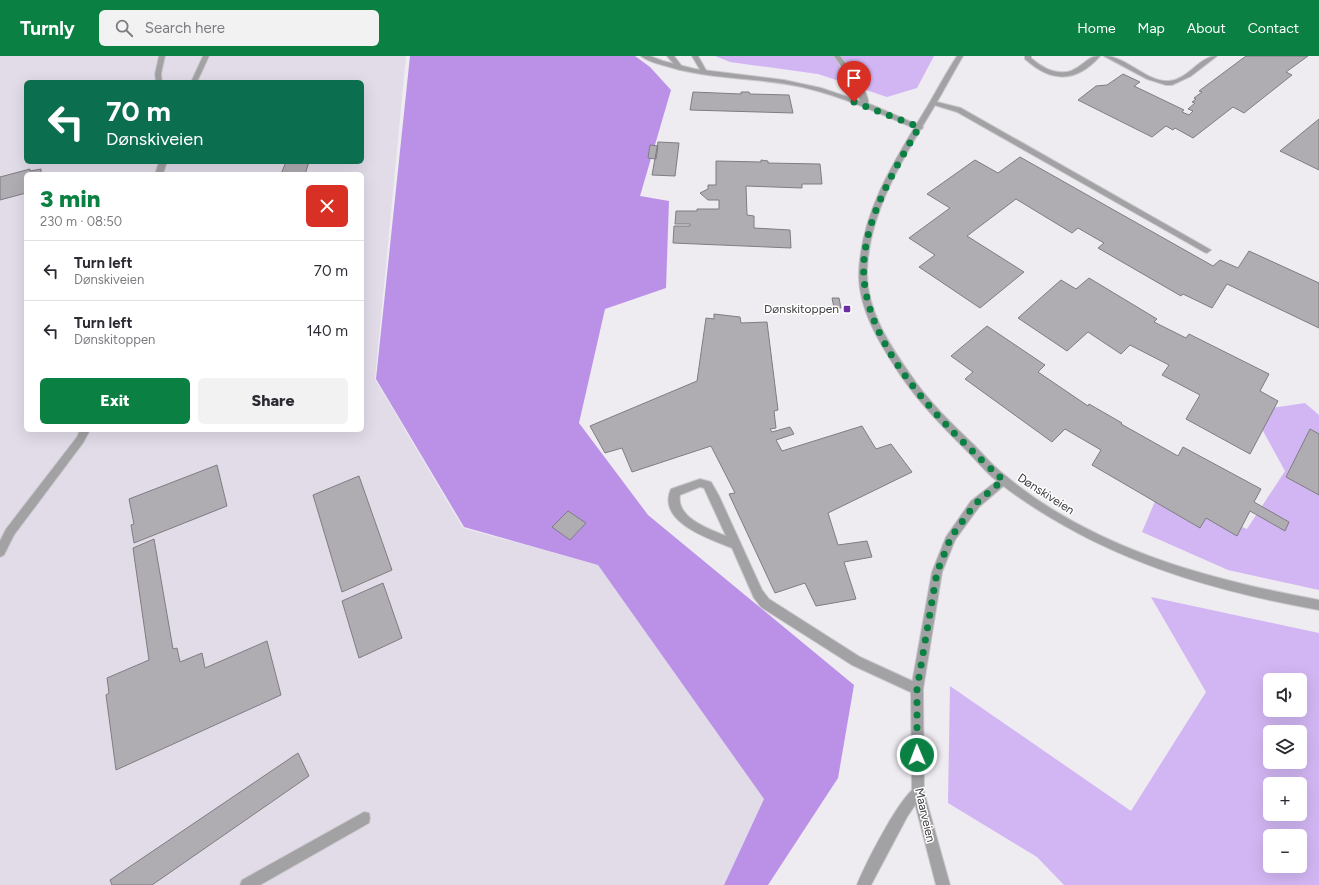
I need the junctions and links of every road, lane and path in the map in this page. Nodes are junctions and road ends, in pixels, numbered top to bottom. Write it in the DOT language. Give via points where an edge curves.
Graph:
graph roads {
  1 [pos="162,56"];
  2 [pos="206,56"];
  3 [pos="644,56"];
  4 [pos="670,56"];
  5 [pos="695,56"];
  6 [pos="837,56"];
  7 [pos="960,56"];
  8 [pos="1028,56"];
  9 [pos="1097,56"];
  10 [pos="1107,56"];
  11 [pos="1214,56"];
  12 [pos="681,70"];
  13 [pos="704,72"];
  14 [pos="159,80"];
  15 [pos="195,80"];
  16 [pos="933,103"];
  17 [pos="866,106"];
  18 [pos="919,127"];
  19 [pos="1207,250"];
  20 [pos="84,432"];
  21 [pos="1003,480"];
  22 [pos="736,545"];
  23 [pos="0,552"];
  24 [pos="1319,605"];
  25 [pos="917,689"];
  26 [pos="918,792"];
  27 [pos="364,818"];
  28 [pos="247,885"];
  29 [pos="864,885"];
  30 [pos="943,885"];
  1 -- 14 [label="street"];
  2 -- 15 [label="street"];
  3 -- 12 [label="street"];
  4 -- 12 [label="street"];
  5 -- 13 [label="street"];
  6 -- 17 [label="street" via="857,85"];
  7 -- 16 [label="street, Dønskiveien"];
  8 -- 9 [label="street" via="1034,64 1056,75 1071,74"];
  10 -- 11 [label="street" via="1156,80 1171,83"];
  12 -- 13 [label="street"];
  13 -- 17 [label="street" via="785,82 818,89"];
  16 -- 18 [label="street, Dønskiveien"];
  16 -- 19 [label="street" via="960,110"];
  17 -- 18 [label="street"];
  18 -- 21 [label="street, Dønskiveien" via="885,188 873,217 865,251 863,276 869,305 880,337 914,388 950,430"];
  20 -- 23 [label="street" via="10,532"];
  21 -- 24 [label="street, Dønskiveien" via="1059,518 1118,549 1177,572 1250,592"];
  21 -- 25 [label="street, Maarveien" via="975,504 951,537 937,572"];
  22 -- 22 [label="street" via="707,485 700,483 675,492 673,497 676,512 690,525"];
  22 -- 25 [label="street" via="758,594 765,603 856,661"];
  25 -- 26 [label="street, Maarveien"];
  26 -- 29 [label="street" via="902,812"];
  26 -- 30 [label="street, Maarveien"];
  27 -- 28 [label="street"];
}
